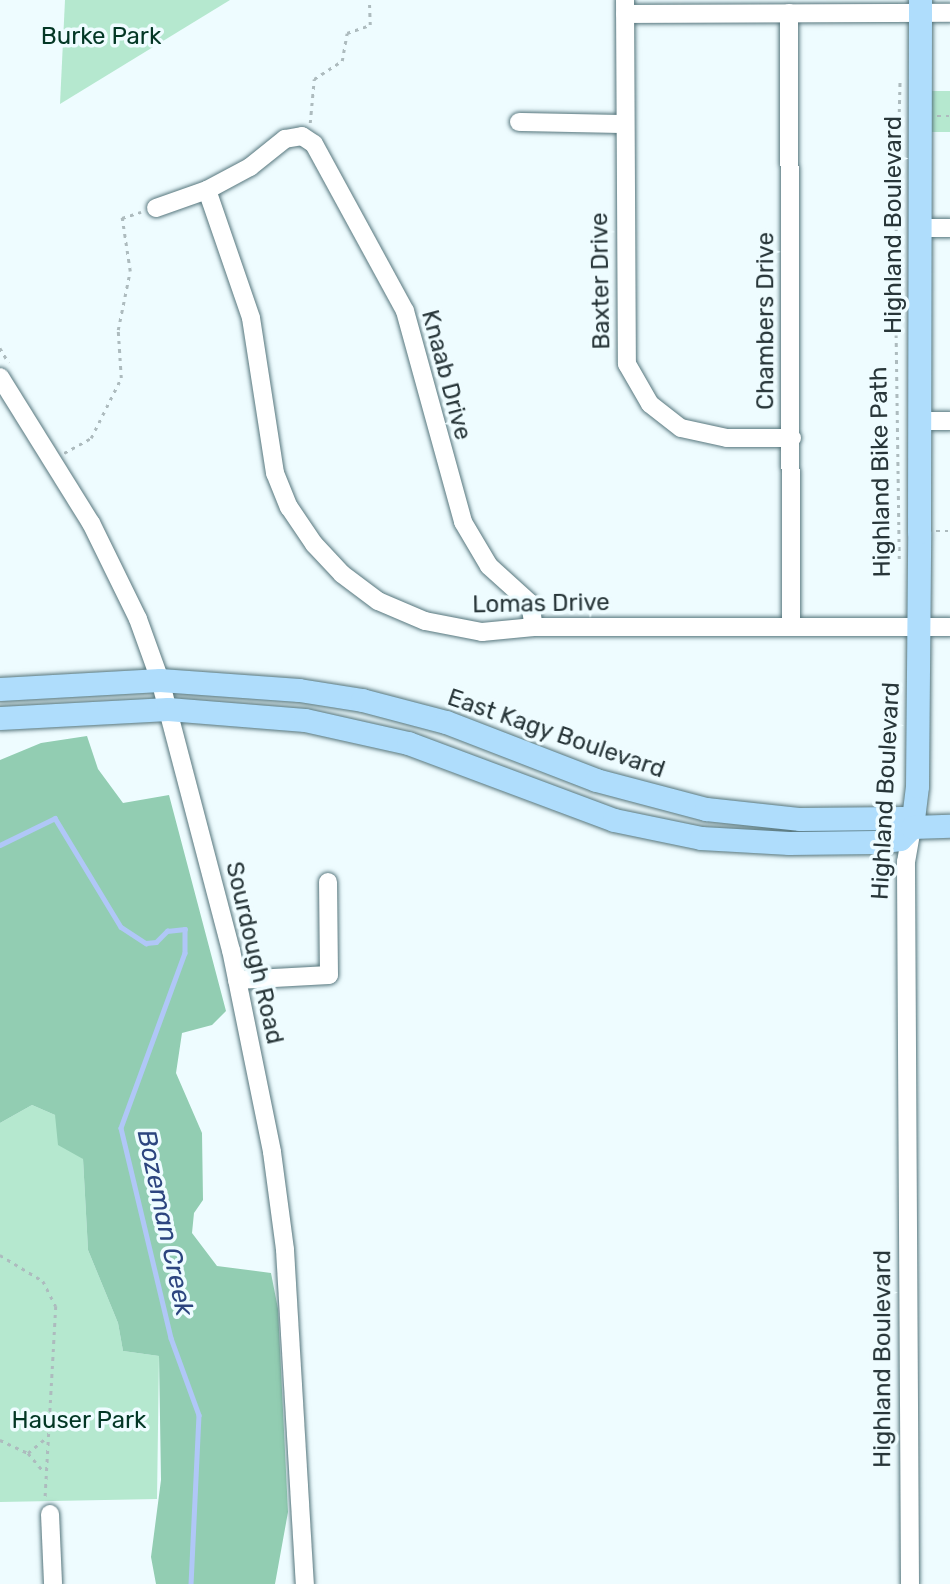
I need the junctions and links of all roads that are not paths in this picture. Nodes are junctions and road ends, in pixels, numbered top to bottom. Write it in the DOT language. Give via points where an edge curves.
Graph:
graph roads {
  1 [pos="625,7"];
  2 [pos="920,7"];
  3 [pos="789,13"];
  4 [pos="950,13"];
  5 [pos="519,122"];
  6 [pos="624,124"];
  7 [pos="207,190"];
  8 [pos="156,208"];
  9 [pos="920,228"];
  10 [pos="950,228"];
  11 [pos="0,377"];
  12 [pos="919,421"];
  13 [pos="950,421"];
  14 [pos="792,438"];
  15 [pos="534,627"];
  16 [pos="791,627"];
  17 [pos="918,627"];
  18 [pos="950,627"];
  19 [pos="160,680"];
  20 [pos="0,689"];
  21 [pos="168,709"];
  22 [pos="0,718"];
  23 [pos="950,826"];
  24 [pos="912,827"];
  25 [pos="328,882"];
  26 [pos="237,980"];
  27 [pos="50,1514"];
  28 [pos="53,1584"];
  29 [pos="305,1584"];
  30 [pos="910,1584"];
  1 -- 3 [label="street"];
  1 -- 6 [label="street, Baxter Drive"];
  2 -- 3 [label="street"];
  2 -- 4 [label="street"];
  2 -- 9 [label="main road, Highland Boulevard"];
  3 -- 14 [label="street, Chambers Drive"];
  5 -- 6 [label="street"];
  6 -- 14 [label="street, Baxter Drive" via="624,346 635,383 650,404 681,428 727,438"];
  7 -- 8 [label="street"];
  7 -- 15 [label="street, Lomas Drive" via="251,318 275,473 289,507 314,544 342,574 379,601 425,621 482,632"];
  7 -- 15 [label="street, Knaab Drive" via="250,167 285,139 304,136 322,155 405,311 463,522 489,566 530,603"];
  9 -- 10 [label="street"];
  9 -- 12 [label="main road, Highland Boulevard"];
  11 -- 19 [label="street, Sourdough Road" via="91,523 138,619"];
  12 -- 13 [label="street"];
  12 -- 17 [label="main road, Highland Boulevard"];
  14 -- 16 [label="street, Chambers Drive"];
  15 -- 16 [label="street, Lomas Drive"];
  16 -- 17 [label="street, Lomas Drive"];
  17 -- 18 [label="street, Lomas Drive"];
  17 -- 24 [label="main road, Highland Boulevard"];
  19 -- 20 [label="main road, East Kagy Boulevard"];
  19 -- 21 [label="street, Sourdough Road"];
  19 -- 24 [label="main road, East Kagy Boulevard" via="299,690 362,700 446,722 596,780 706,810 800,819 902,818"];
  21 -- 22 [label="main road"];
  21 -- 24 [label="main road" via="305,720 365,732 614,820 701,838 789,844 876,842 900,839"];
  21 -- 26 [label="street, Sourdough Road"];
  23 -- 24 [label="main road"];
  24 -- 30 [label="street, Highland Boulevard" via="906,862"];
  25 -- 26 [label="street" via="330,975"];
  26 -- 29 [label="street, Sourdough Road" via="272,1152 285,1250"];
  27 -- 28 [label="street"];
}
